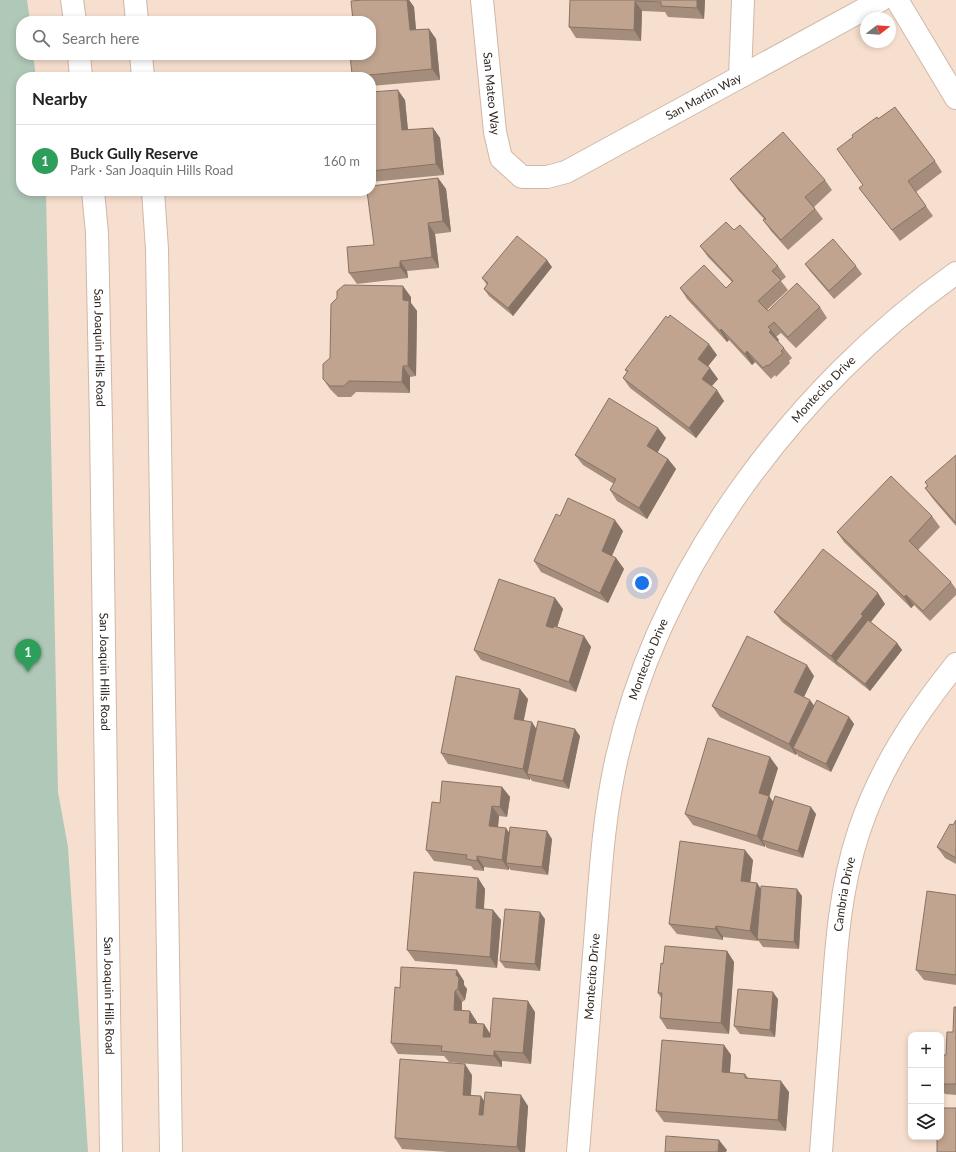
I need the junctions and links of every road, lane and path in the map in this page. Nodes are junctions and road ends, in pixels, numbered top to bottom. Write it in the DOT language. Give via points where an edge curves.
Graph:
graph roads {
  1 [pos="72,0"];
  2 [pos="135,0"];
  3 [pos="482,0"];
  4 [pos="743,0"];
  5 [pos="881,0"];
  6 [pos="897,0"];
  7 [pos="74,16"];
  8 [pos="137,16"];
  9 [pos="79,60"];
  10 [pos="141,60"];
  11 [pos="81,72"];
  12 [pos="143,72"];
  13 [pos="740,77"];
  14 [pos="956,98"];
  15 [pos="522,177"];
  16 [pos="93,196"];
  17 [pos="153,196"];
  18 [pos="956,273"];
  19 [pos="956,664"];
  20 [pos="111,1152"];
  21 [pos="171,1152"];
  22 [pos="578,1152"];
  23 [pos="821,1152"];
  1 -- 7 [label="street"];
  2 -- 8 [label="street"];
  3 -- 15 [label="street, San Mateo Way" via="495,132 501,158"];
  4 -- 13 [label="street"];
  5 -- 13 [label="street, San Martin Way"];
  6 -- 14 [label="street"];
  9 -- 11 [label="street"];
  10 -- 12 [label="street"];
  13 -- 15 [label="street, San Martin Way" via="566,172 547,177"];
  16 -- 20 [label="street, San Joaquin Hills Road" via="97,233 101,426"];
  17 -- 21 [label="street" via="158,249"];
  18 -- 22 [label="street, Montecito Drive" via="865,348 794,423 731,506 695,562 667,616 638,685 627,721 603,832"];
  19 -- 23 [label="street, Cambria Drive" via="928,700 894,753 877,785 859,831 846,878 837,927"];
}
